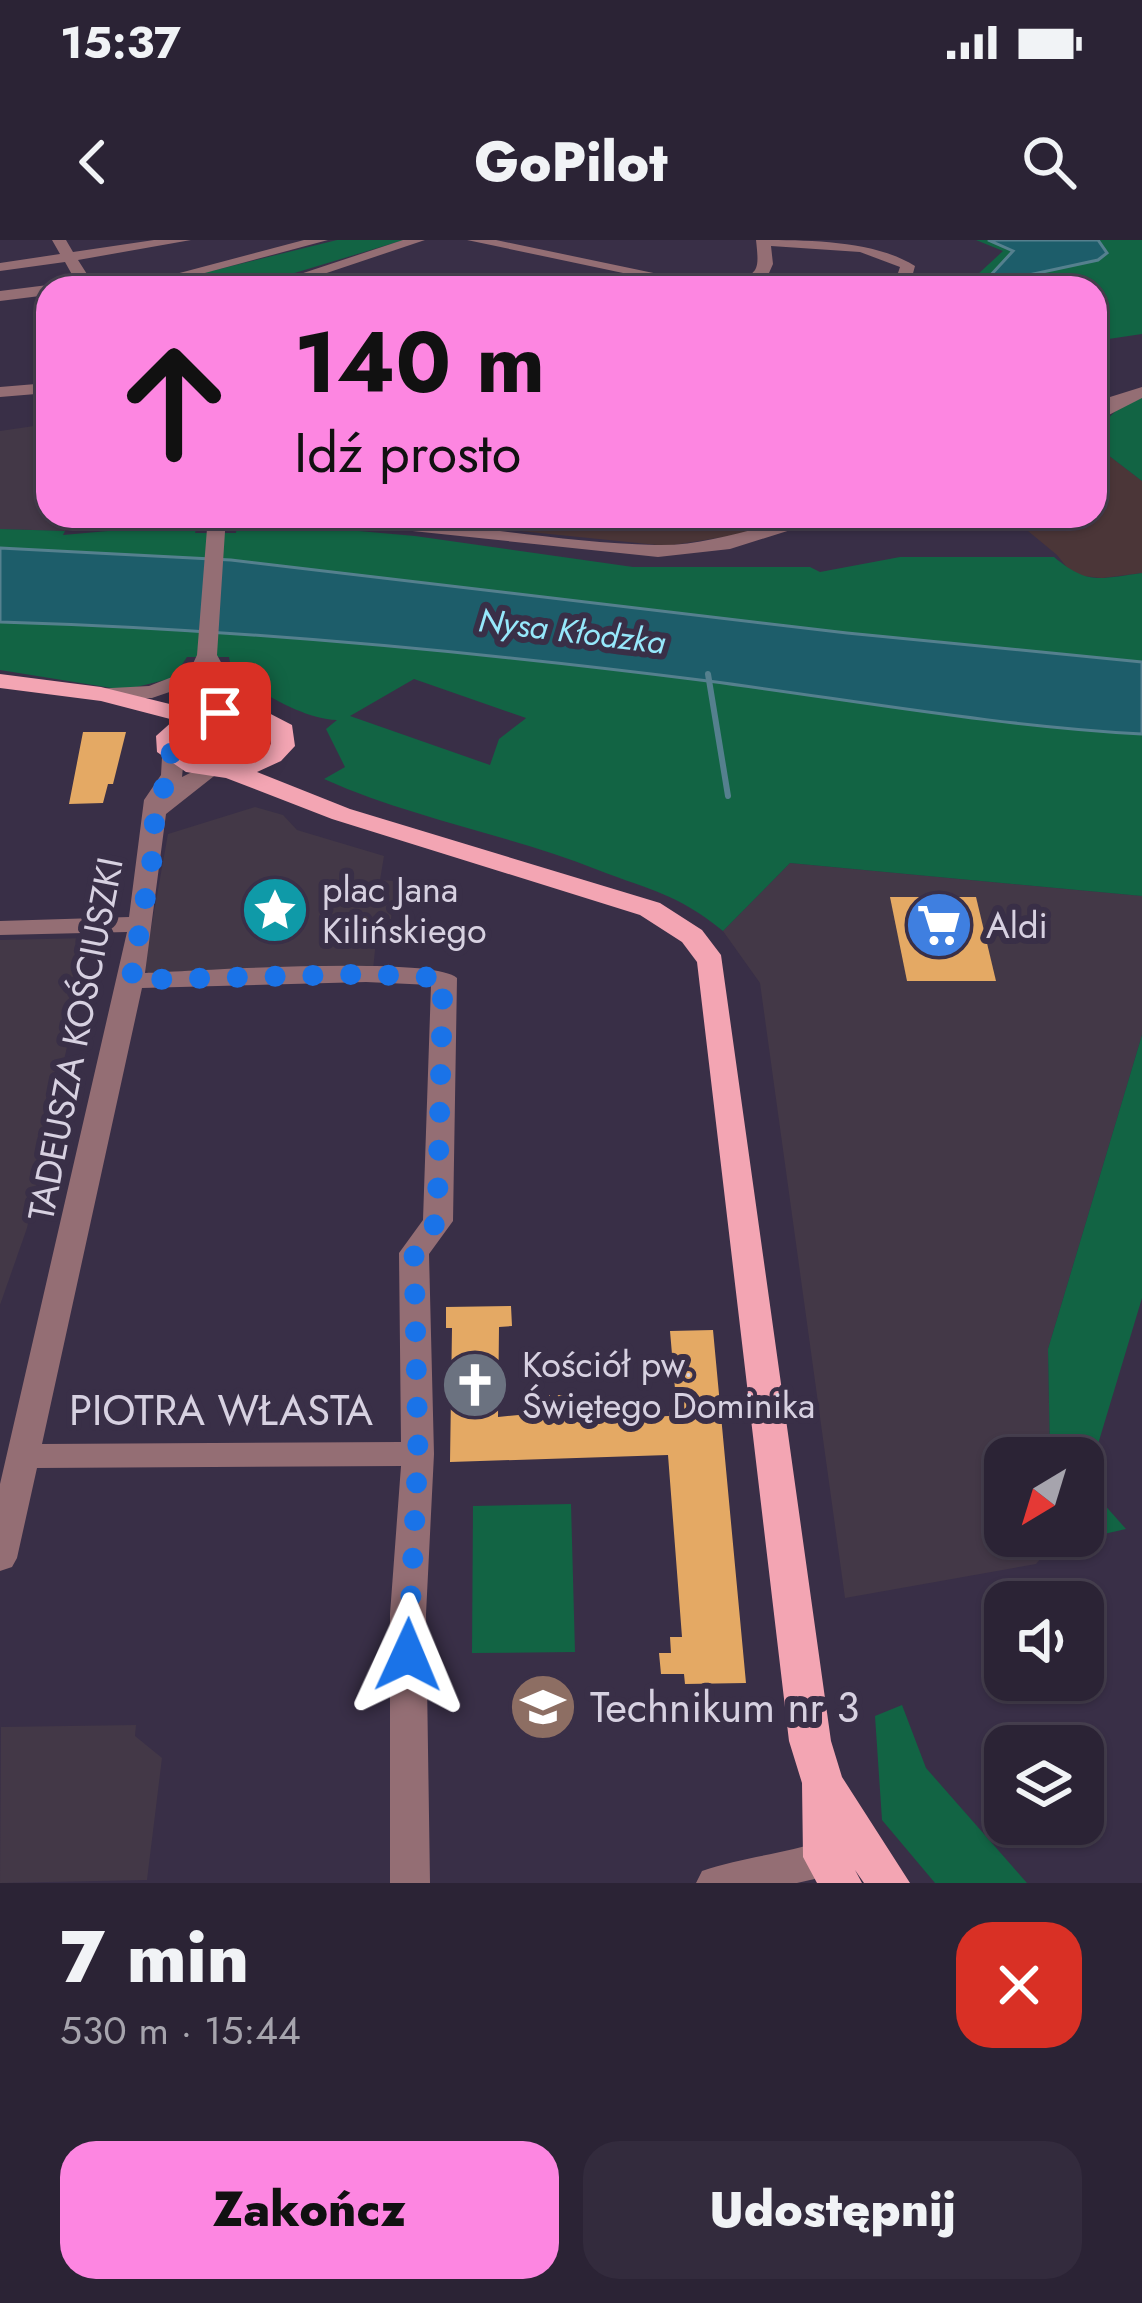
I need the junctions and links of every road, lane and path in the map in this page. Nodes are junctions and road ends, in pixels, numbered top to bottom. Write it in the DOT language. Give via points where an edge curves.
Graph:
graph roads {
  1 [pos="59,240"];
  2 [pos="184,240"];
  3 [pos="321,240"];
  4 [pos="418,240"];
  5 [pos="474,240"];
  6 [pos="763,241"];
  7 [pos="70,258"];
  8 [pos="0,267"];
  9 [pos="80,276"];
  10 [pos="178,276"];
  11 [pos="304,276"];
  12 [pos="656,276"];
  13 [pos="761,276"];
  14 [pos="905,276"];
  15 [pos="36,294"];
  16 [pos="1,306"];
  17 [pos="36,306"];
  18 [pos="36,389"];
  19 [pos="0,392"];
  20 [pos="1142,392"];
  21 [pos="1107,407"];
  22 [pos="217,528"];
  23 [pos="440,528"];
  24 [pos="783,528"];
  25 [pos="206,664"];
  26 [pos="0,681"];
  27 [pos="73,690"];
  28 [pos="101,694"];
  29 [pos="247,713"];
  30 [pos="201,717"];
  31 [pos="171,747"];
  32 [pos="277,753"];
  33 [pos="219,770"];
  34 [pos="157,815"];
  35 [pos="409,832"];
  36 [pos="138,924"];
  37 [pos="0,928"];
  38 [pos="131,980"];
  39 [pos="418,1454"];
  40 [pos="25,1456"];
  41 [pos="8,1486"];
  42 [pos="0,1558"];
  43 [pos="855,1874"];
  44 [pos="410,1883"];
  45 [pos="716,1883"];
  1 -- 7 [label="street"];
  2 -- 7 [label="street"];
  3 -- 10 [label="street"];
  4 -- 11 [label="street"];
  5 -- 12 [label="street"];
  6 -- 13 [label="street"];
  6 -- 14 [label="street" via="885,249 908,266"];
  7 -- 8 [label="street"];
  7 -- 9 [label="street"];
  15 -- 16 [label="street"];
  16 -- 17 [label="street"];
  18 -- 19 [label="street"];
  20 -- 21 [label="street"];
  22 -- 25 [label="street"];
  23 -- 24 [label="street" via="658,551"];
  25 -- 28 [label="street" via="152,692"];
  25 -- 29 [label="street" via="228,700"];
  25 -- 30 [label="street"];
  26 -- 27 [label="main road"];
  27 -- 28 [label="main road"];
  27 -- 31 [label="main road" via="134,713"];
  28 -- 30 [label="main road"];
  29 -- 30 [label="main road"];
  29 -- 32 [label="main road" via="283,730"];
  30 -- 31 [label="main road"];
  31 -- 33 [label="main road"];
  31 -- 34 [label="street, TADEUSZA KOŚCIUSZKI" via="172,775 156,800"];
  32 -- 33 [label="main road"];
  32 -- 35 [label="main road" via="301,784"];
  33 -- 34 [label="street, TADEUSZA KOŚCIUSZKI" via="185,785"];
  33 -- 35 [label="main road"];
  34 -- 36 [label="street, TADEUSZA KOŚCIUSZKI"];
  35 -- 43 [label="main road" via="650,909 681,927 710,961 810,1741"];
  36 -- 37 [label="street"];
  36 -- 38 [label="street, TADEUSZA KOŚCIUSZKI"];
  38 -- 39 [label="street" via="443,978 437,1221 414,1253"];
  38 -- 40 [label="street, TADEUSZA KOŚCIUSZKI"];
  39 -- 40 [label="street, PIOTRA WŁASTA"];
  39 -- 44 [label="street" via="408,1614"];
  40 -- 41 [label="street, TADEUSZA KOŚCIUSZKI"];
  41 -- 42 [label="street, TADEUSZA KOŚCIUSZKI"];
  43 -- 45 [label="street" via="777,1873"];
}
